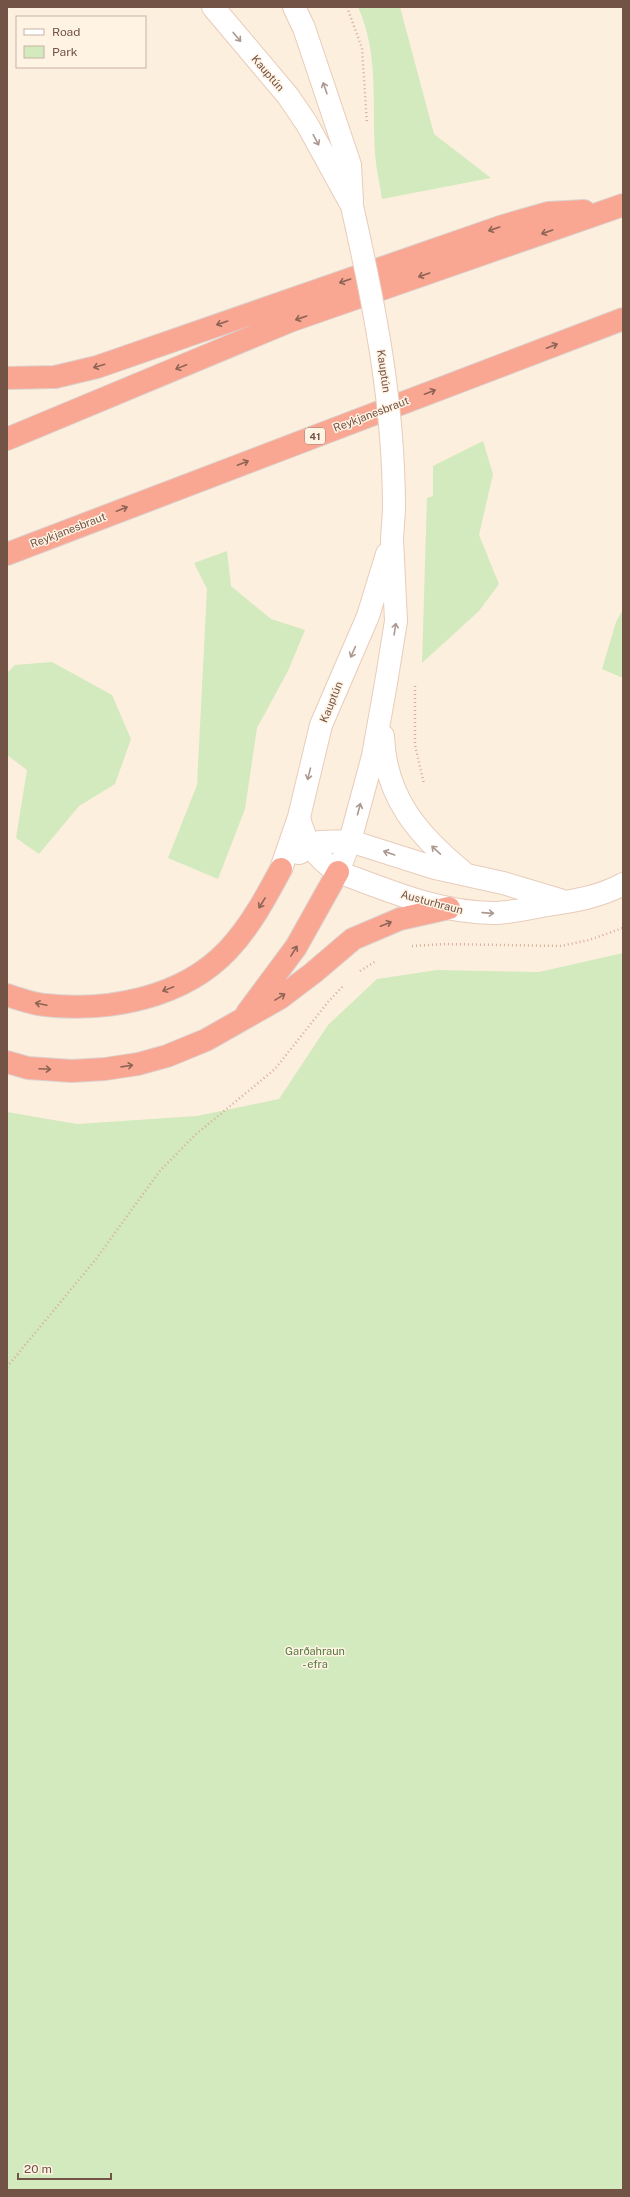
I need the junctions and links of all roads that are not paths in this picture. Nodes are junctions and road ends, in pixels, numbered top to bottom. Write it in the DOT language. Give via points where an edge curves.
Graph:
graph roads {
  1 [pos="213,7"];
  2 [pos="294,7"];
  3 [pos="299,7"];
  4 [pos="304,28"];
  5 [pos="352,206"];
  6 [pos="619,207"];
  7 [pos="623,319"];
  8 [pos="7,378"];
  9 [pos="7,439"];
  10 [pos="392,539"];
  11 [pos="28,546"];
  12 [pos="7,554"];
  13 [pos="7,564"];
  14 [pos="382,709"];
  15 [pos="299,817"];
  16 [pos="350,841"];
  17 [pos="310,846"];
  18 [pos="281,869"];
  19 [pos="338,872"];
  20 [pos="466,875"];
  21 [pos="623,884"];
  22 [pos="567,902"];
  23 [pos="449,908"];
  24 [pos="7,995"];
  25 [pos="246,1016"];
  26 [pos="7,1062"];
  1 -- 5 [label="street, Kauptún, one-way" via="288,96 307,124"];
  2 -- 4 [label="street, Kauptún"];
  3 -- 4 [label="street"];
  5 -- 4 [label="street, Kauptún, one-way" via="350,165"];
  5 -- 10 [label="street, Kauptún, bridge" via="376,314 385,372 392,438"];
  6 -- 8 [label="highway, one-way" via="548,214 503,226 97,368 55,377"];
  6 -- 9 [label="highway, one-way" via="290,321"];
  11 -- 7 [label="highway, Reykjanesbraut / 41, one-way"];
  14 -- 10 [label="street, Kauptún, one-way" via="396,621"];
  10 -- 15 [label="street, Kauptún, one-way" via="368,616 321,725"];
  11 -- 12 [label="highway, Reykjanesbraut / 41"];
  11 -- 13 [label="highway"];
  16 -- 14 [label="street, Kauptún, one-way" via="373,756"];
  20 -- 14 [label="street, one-way" via="418,831 401,804 390,780 383,754"];
  15 -- 17 [label="street, Austurhraun"];
  15 -- 18 [label="street, Kauptún"];
  16 -- 17 [label="street, Austurhraun" via="320,842"];
  16 -- 19 [label="street, Kauptún"];
  20 -- 16 [label="street, Austurhraun, one-way" via="435,868"];
  17 -- 18 [label="street, Austurhraun"];
  17 -- 19 [label="street, Austurhraun" via="326,865"];
  18 -- 24 [label="highway, one-way" via="248,925 228,951 172,989 137,1000 96,1007 44,1005"];
  19 -- 23 [label="street, Austurhraun"];
  25 -- 19 [label="highway, one-way" via="296,947"];
  20 -- 22 [label="street, Austurhraun"];
  21 -- 22 [label="street, Austurhraun" via="593,896"];
  23 -- 22 [label="street, Austurhraun, one-way" via="494,913"];
  25 -- 23 [label="highway, one-way" via="280,998 353,938 400,919"];
  26 -- 25 [label="highway, one-way" via="28,1068 72,1071 138,1064 206,1040"];
}
